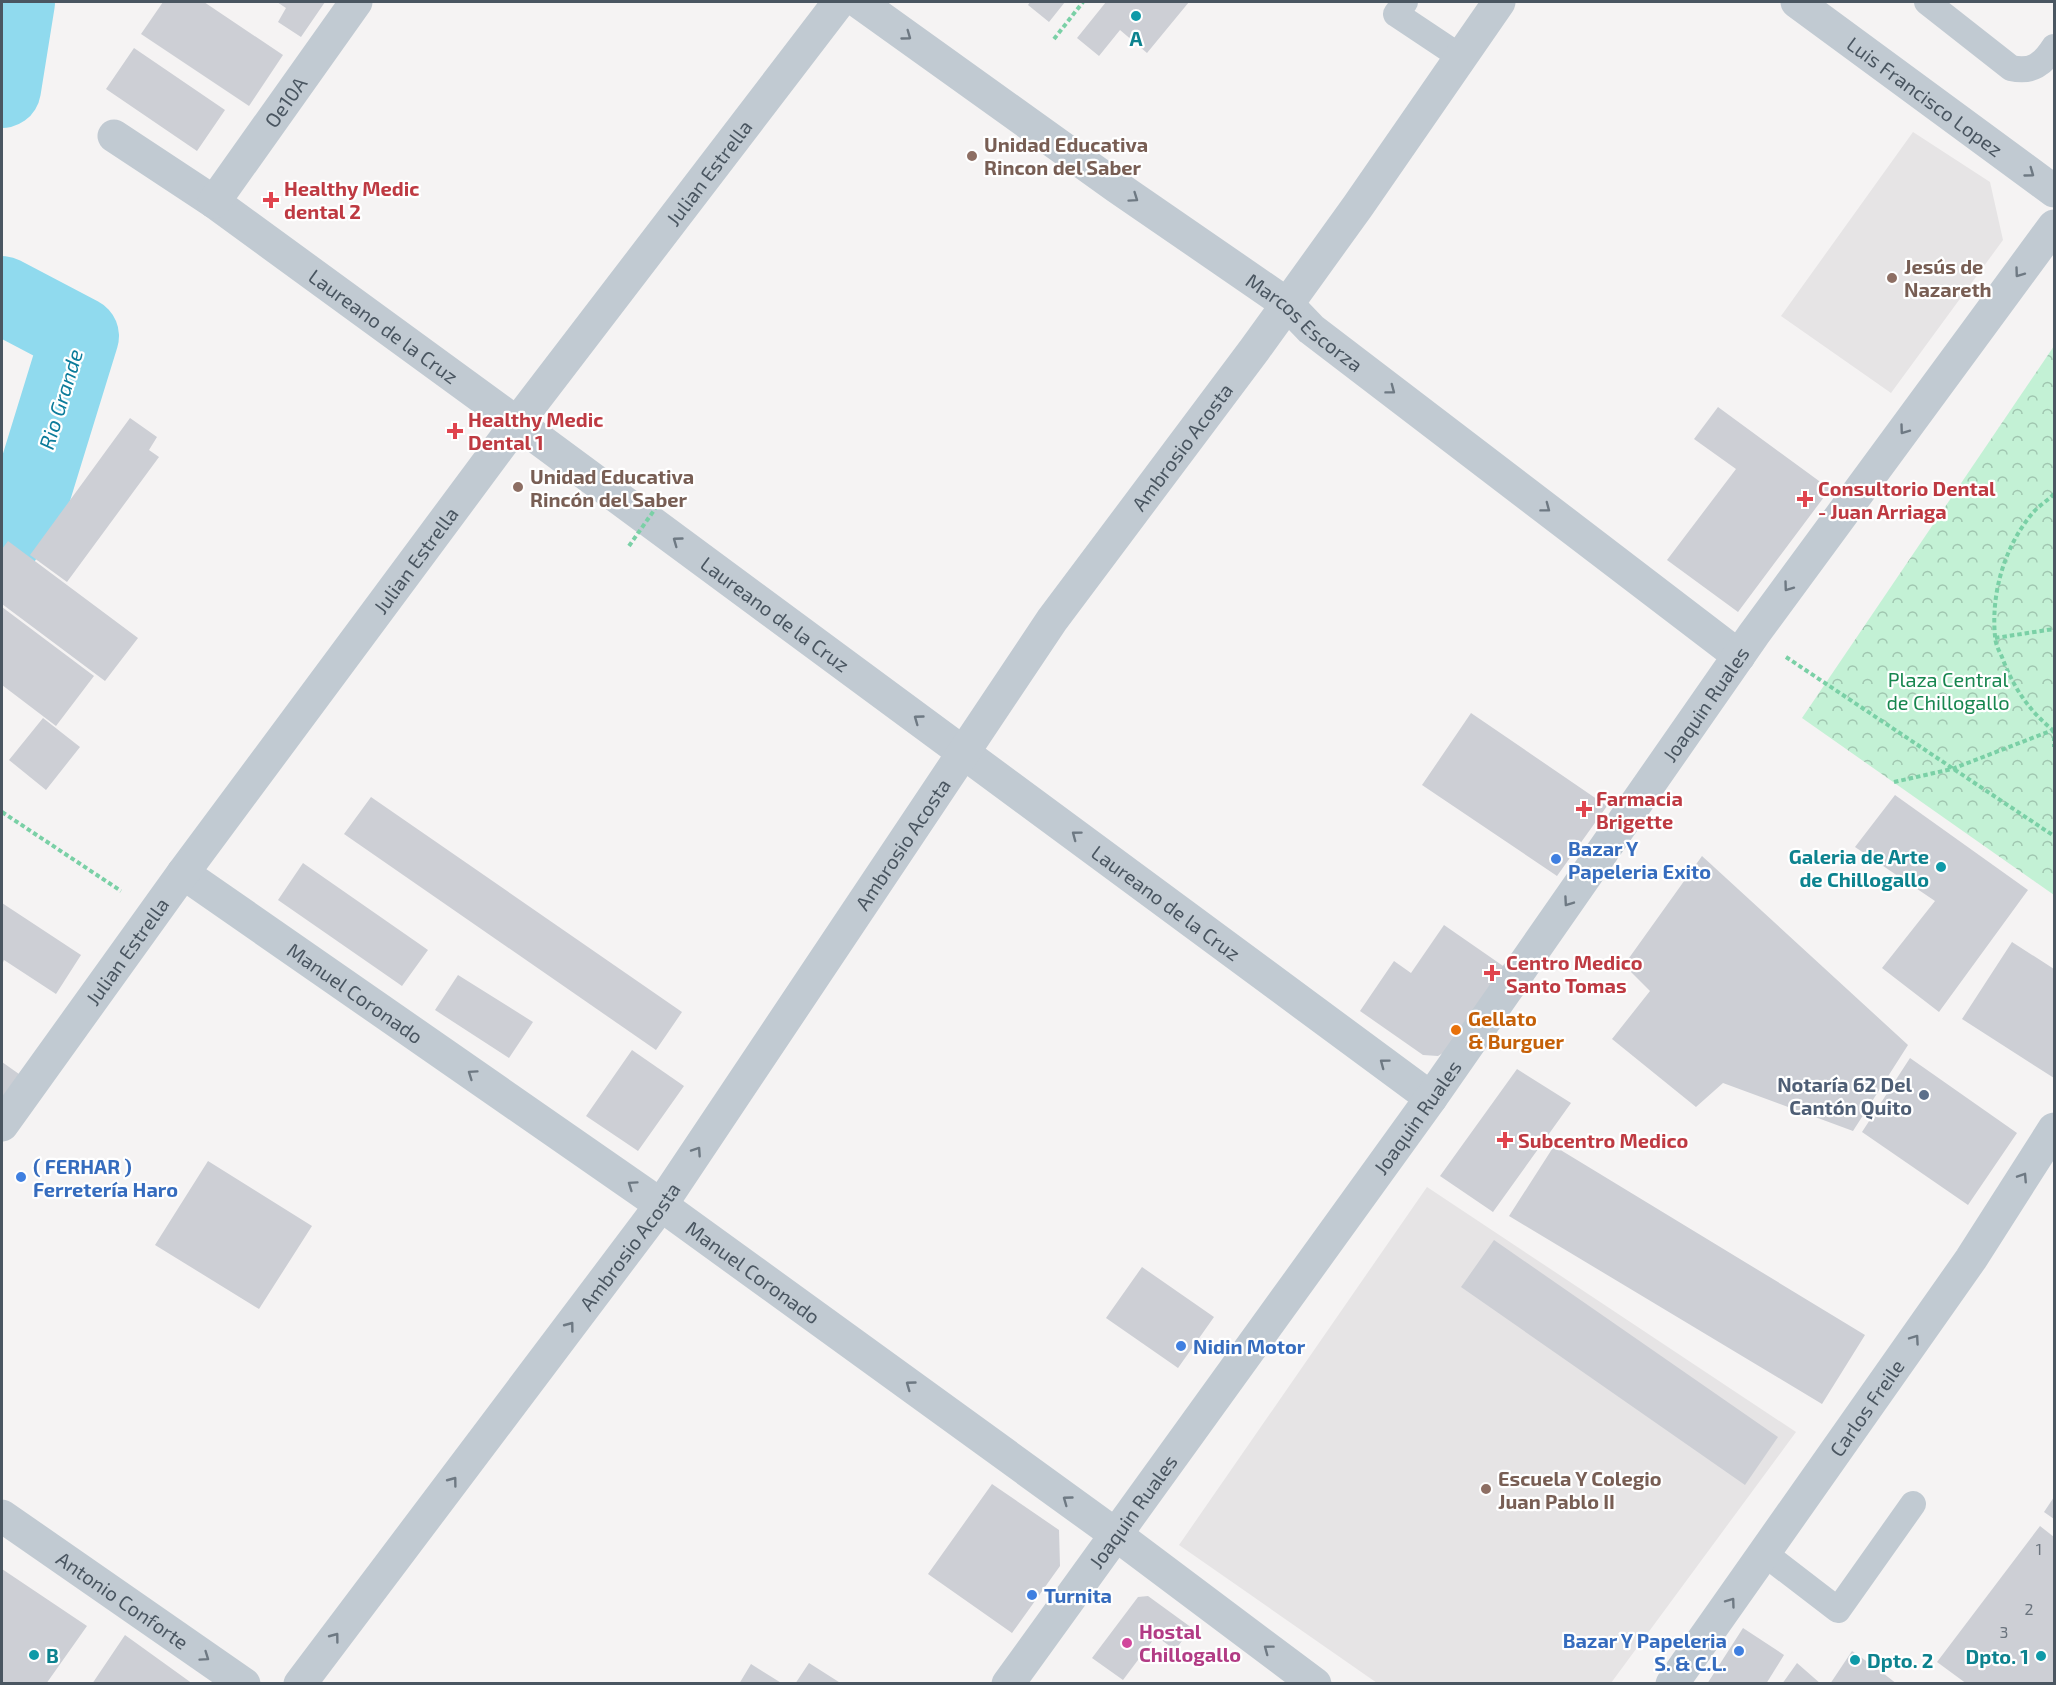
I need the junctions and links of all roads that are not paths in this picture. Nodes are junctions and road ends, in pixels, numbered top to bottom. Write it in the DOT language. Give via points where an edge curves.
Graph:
graph roads {
  1 [pos="356,2"];
  2 [pos="839,2"];
  3 [pos="860,2"];
  4 [pos="1405,2"];
  5 [pos="1499,2"];
  6 [pos="1797,2"];
  7 [pos="1927,2"];
  8 [pos="2055,47"];
  9 [pos="1462,56"];
  10 [pos="114,136"];
  11 [pos="2055,191"];
  12 [pos="214,202"];
  13 [pos="2055,226"];
  14 [pos="1287,304"];
  15 [pos="517,423"];
  16 [pos="1747,645"];
  17 [pos="965,753"];
  18 [pos="183,873"];
  19 [pos="1431,1098"];
  20 [pos="2,1125"];
  21 [pos="2055,1129"];
  22 [pos="661,1205"];
  23 [pos="1913,1504"];
  24 [pos="2,1516"];
  25 [pos="1115,1534"];
  26 [pos="1765,1554"];
  27 [pos="244,1683"];
  28 [pos="300,1683"];
  29 [pos="1008,1683"];
  30 [pos="1315,1683"];
  31 [pos="1672,1683"];
  1 -- 12 [label="street, Oe10A"];
  2 -- 15 [label="street, Julian Estrella"];
  3 -- 14 [label="street, Marcos Escorza, one-way"];
  4 -- 9 [label="lane" via="1396,14"];
  5 -- 9 [label="street, Ambrosio Acosta"];
  6 -- 11 [label="street, Luis Francisco Lopez, one-way"];
  7 -- 8 [label="lane" via="2011,68 2024,71 2044,62"];
  9 -- 14 [label="street, Ambrosio Acosta"];
  10 -- 12 [label="street, Laureano de la Cruz"];
  12 -- 15 [label="street, Laureano de la Cruz"];
  13 -- 16 [label="street, Joaquin Ruales, one-way"];
  14 -- 16 [label="street, Marcos Escorza, one-way" via="1311,328"];
  14 -- 17 [label="street, Ambrosio Acosta" via="1052,620"];
  17 -- 15 [label="street, Laureano de la Cruz, one-way"];
  15 -- 18 [label="street, Julian Estrella"];
  16 -- 19 [label="street, Joaquin Ruales, one-way"];
  19 -- 17 [label="street, Laureano de la Cruz, one-way"];
  22 -- 17 [label="street, Ambrosio Acosta, one-way"];
  18 -- 20 [label="street, Julian Estrella"];
  22 -- 18 [label="street, Manuel Coronado, one-way"];
  19 -- 25 [label="street, Joaquin Ruales"];
  26 -- 21 [label="street, Carlos Freile, one-way" via="1971,1259"];
  25 -- 22 [label="street, Manuel Coronado, one-way"];
  28 -- 22 [label="street, Ambrosio Acosta, one-way"];
  23 -- 26 [label="lane" via="1838,1610"];
  24 -- 27 [label="street, Antonio Conforte, one-way"];
  25 -- 29 [label="street, Joaquin Ruales"];
  30 -- 25 [label="street, Manuel Coronado, one-way"];
  31 -- 26 [label="street, Carlos Freile, one-way"];
}
